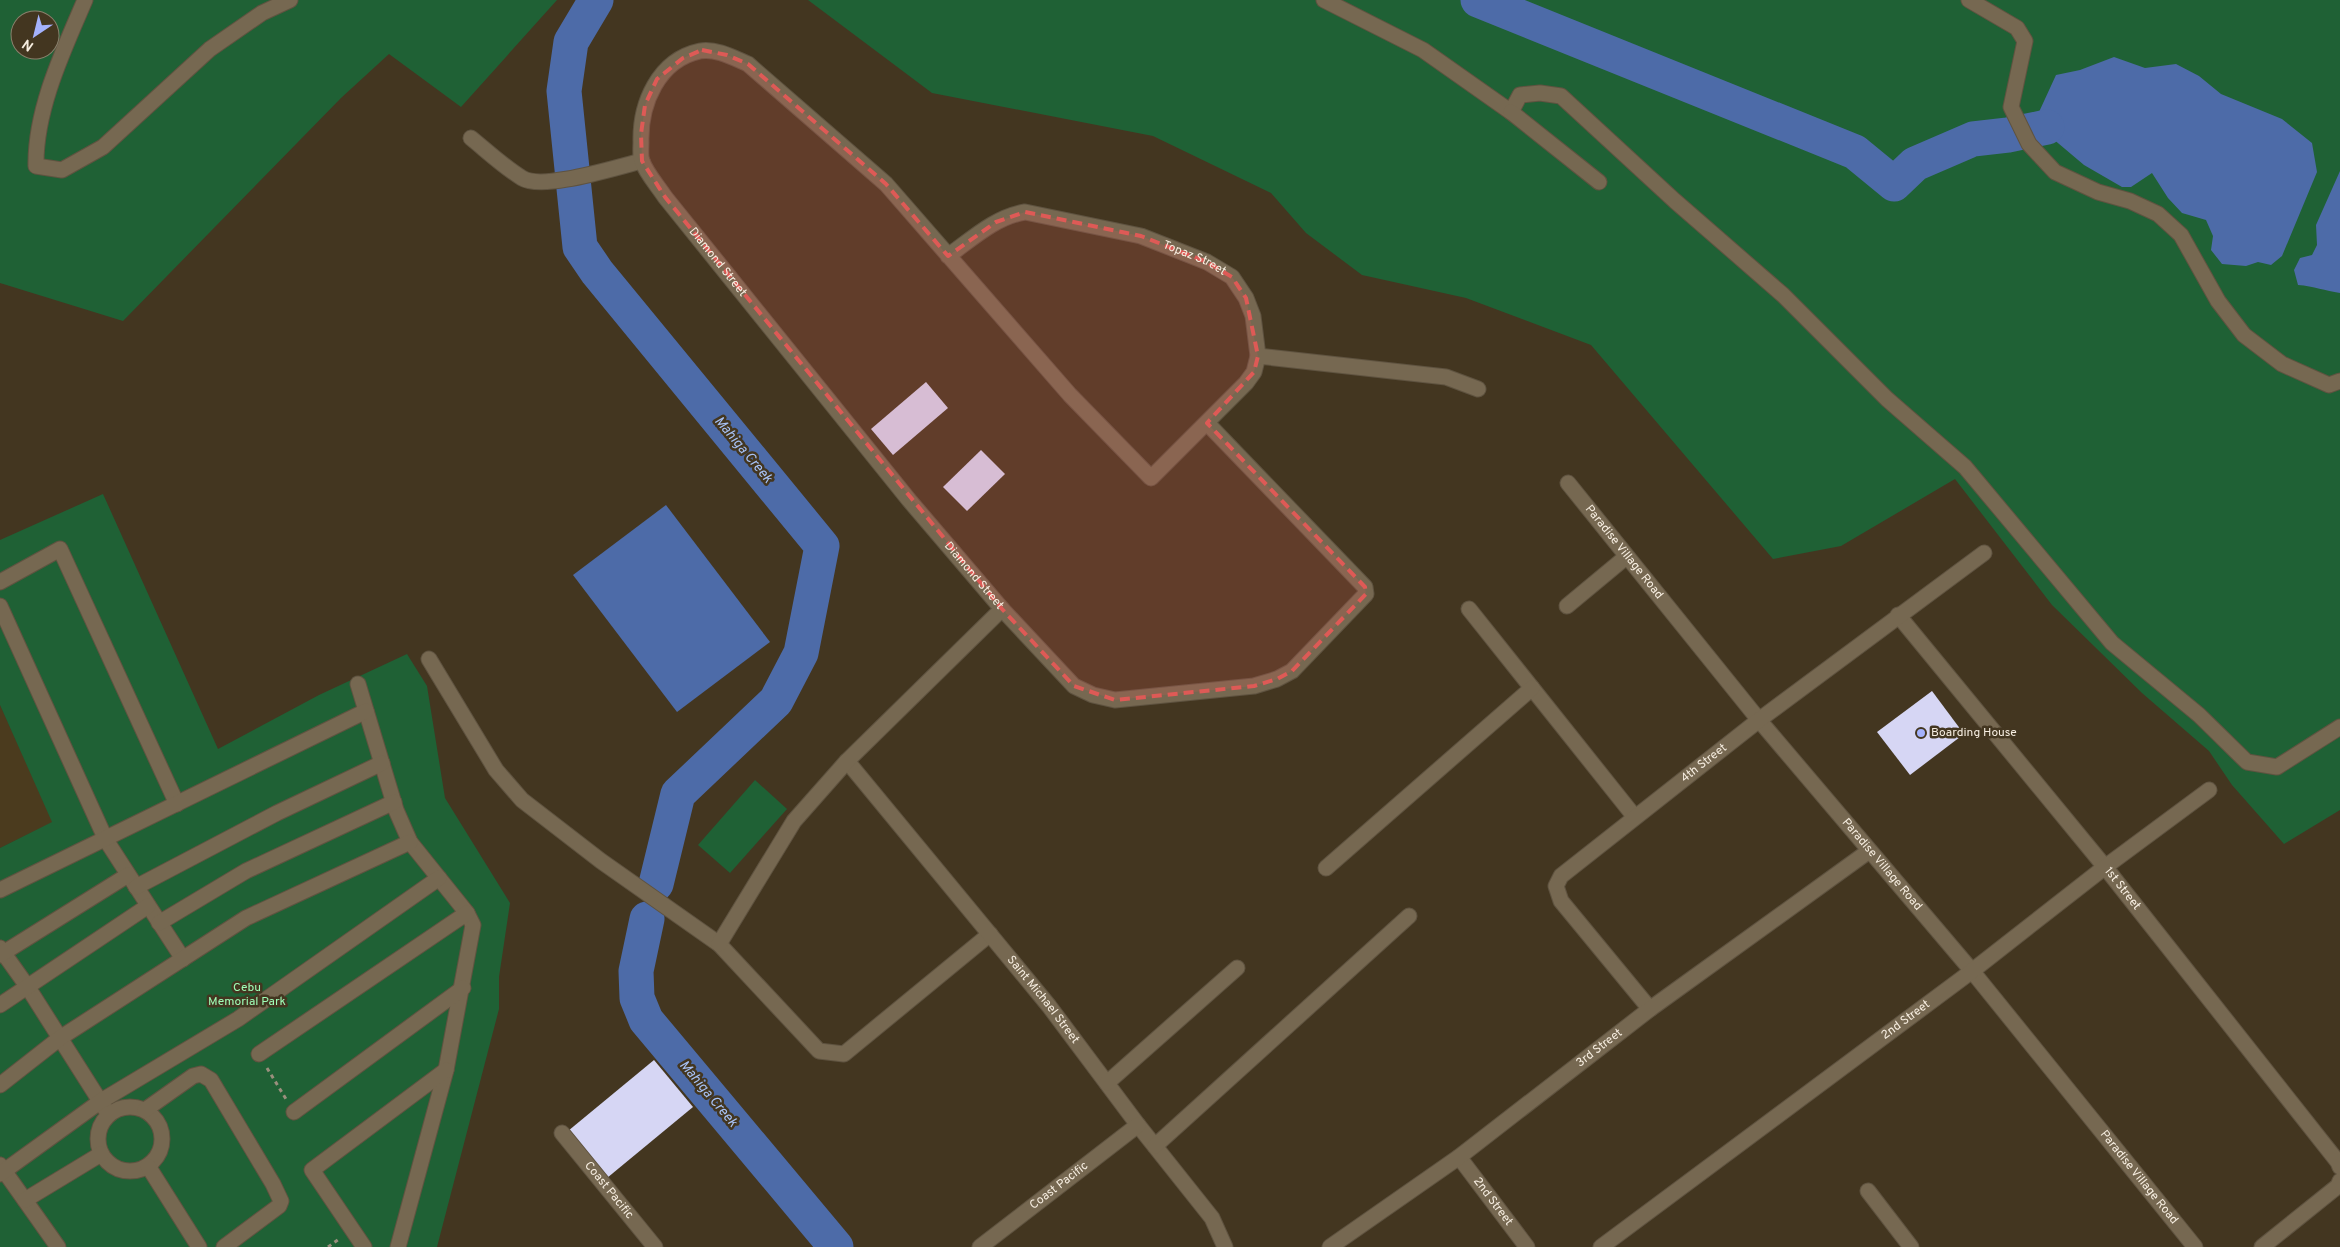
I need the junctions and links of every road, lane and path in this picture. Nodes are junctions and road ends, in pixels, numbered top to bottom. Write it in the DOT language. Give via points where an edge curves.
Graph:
graph roads {
  1 [pos="85,0"];
  2 [pos="290,0"];
  3 [pos="1324,0"];
  4 [pos="1970,0"];
  5 [pos="1511,112"];
  6 [pos="471,138"];
  7 [pos="642,161"];
  8 [pos="1599,182"];
  9 [pos="948,256"];
  10 [pos="1258,356"];
  11 [pos="2340,381"];
  12 [pos="1478,389"];
  13 [pos="1207,423"];
  14 [pos="1568,483"];
  15 [pos="1984,553"];
  16 [pos="1626,557"];
  17 [pos="0,582"];
  18 [pos="0,606"];
  19 [pos="1567,606"];
  20 [pos="1002,609"];
  21 [pos="1469,609"];
  22 [pos="1898,615"];
  23 [pos="429,659"];
  24 [pos="358,684"];
  25 [pos="1532,688"];
  26 [pos="366,711"];
  27 [pos="1759,720"];
  28 [pos="2340,727"];
  29 [pos="847,761"];
  30 [pos="382,763"];
  31 [pos="2209,790"];
  32 [pos="394,802"];
  33 [pos="177,804"];
  34 [pos="1634,816"];
  35 [pos="106,840"];
  36 [pos="410,842"];
  37 [pos="1869,851"];
  38 [pos="2105,867"];
  39 [pos="1326,868"];
  40 [pos="439,878"];
  41 [pos="132,881"];
  42 [pos="0,890"];
  43 [pos="148,906"];
  44 [pos="467,913"];
  45 [pos="1409,916"];
  46 [pos="159,923"];
  47 [pos="990,934"];
  48 [pos="719,944"];
  49 [pos="1,952"];
  50 [pos="183,959"];
  51 [pos="1236,968"];
  52 [pos="1972,972"];
  53 [pos="27,986"];
  54 [pos="463,988"];
  55 [pos="0,1005"];
  56 [pos="1650,1009"];
  57 [pos="60,1038"];
  58 [pos="259,1054"];
  59 [pos="446,1070"];
  60 [pos="1107,1083"];
  61 [pos="0,1086"];
  62 [pos="104,1108"];
  63 [pos="145,1110"];
  64 [pos="294,1112"];
  65 [pos="1138,1125"];
  66 [pos="562,1133"];
  67 [pos="1155,1146"];
  68 [pos="101,1154"];
  69 [pos="1460,1157"];
  70 [pos="148,1166"];
  71 [pos="2340,1167"];
  72 [pos="1,1170"];
  73 [pos="2340,1181"];
  74 [pos="1868,1191"];
  75 [pos="25,1200"];
  76 [pos="58,1247"];
  77 [pos="199,1247"];
  78 [pos="224,1247"];
  79 [pos="364,1247"];
  80 [pos="398,1247"];
  81 [pos="656,1247"];
  82 [pos="980,1247"];
  83 [pos="1225,1247"];
  84 [pos="1330,1247"];
  85 [pos="1527,1247"];
  86 [pos="1601,1247"];
  87 [pos="1910,1247"];
  88 [pos="2194,1247"];
  89 [pos="2262,1247"];
  1 -- 2 [label="street" via="49,93 36,142 36,166 62,170 103,146 210,49 262,14"];
  3 -- 5 [label="street" via="1423,50"];
  4 -- 11 [label="street" via="2016,28 2025,41 2011,107 2029,144 2055,172 2158,214 2181,235 2218,301 2244,335 2282,364 2329,385"];
  5 -- 8 [label="street"];
  5 -- 28 [label="street" via="1520,95 1561,96 1783,295 1887,399 1965,467 2112,643 2199,715 2247,762 2278,767"];
  6 -- 7 [label="street" via="522,178 535,183 553,182"];
  7 -- 9 [label="street" via="645,105 657,79 683,58 702,50 727,55 748,64 886,184"];
  7 -- 20 [label="street, Diamond Street" via="665,197 909,500"];
  9 -- 10 [label="street, Topaz Street" via="996,222 1025,212 1141,236 1207,262 1232,277 1253,316"];
  9 -- 13 [label="street, Topaz Street" via="1070,394 1151,478"];
  10 -- 12 [label="street" via="1446,377"];
  10 -- 13 [label="street, Topaz Street" via="1254,372 1246,383"];
  13 -- 20 [label="street, Diamond Street" via="1367,591 1292,671 1254,686 1115,700 1074,686"];
  14 -- 16 [label="street, Paradise Village Road"];
  15 -- 22 [label="street, 4th Street"];
  16 -- 19 [label="street"];
  16 -- 27 [label="street, Paradise Village Road"];
  17 -- 33 [label="street" via="60,549"];
  18 -- 35 [label="street"];
  20 -- 29 [label="street"];
  21 -- 25 [label="street"];
  22 -- 27 [label="street, 4th Street"];
  22 -- 38 [label="street, 1st Street"];
  23 -- 48 [label="street" via="496,770 522,800 601,861"];
  24 -- 26 [label="street"];
  25 -- 34 [label="street"];
  25 -- 39 [label="street"];
  26 -- 30 [label="street"];
  26 -- 33 [label="street"];
  27 -- 34 [label="street, 4th Street"];
  27 -- 37 [label="street, Paradise Village Road"];
  29 -- 47 [label="street, Saint Michael Street"];
  29 -- 48 [label="street" via="794,821"];
  30 -- 32 [label="street"];
  30 -- 41 [label="street"];
  31 -- 38 [label="street, 2nd Street"];
  32 -- 36 [label="street"];
  32 -- 46 [label="street" via="246,870"];
  33 -- 35 [label="street"];
  34 -- 56 [label="street, 4th Street" via="1561,876 1556,886 1561,901"];
  35 -- 41 [label="street"];
  35 -- 42 [label="street"];
  36 -- 40 [label="street"];
  36 -- 50 [label="street" via="246,918"];
  37 -- 52 [label="street, Paradise Village Road"];
  37 -- 56 [label="street, 3rd Street"];
  38 -- 52 [label="street, 2nd Street"];
  38 -- 71 [label="street, 1st Street"];
  40 -- 44 [label="street"];
  40 -- 62 [label="street"];
  41 -- 43 [label="street"];
  41 -- 49 [label="street"];
  43 -- 46 [label="street"];
  43 -- 53 [label="street"];
  44 -- 54 [label="street" via="473,925"];
  44 -- 58 [label="street"];
  45 -- 67 [label="street"];
  46 -- 50 [label="street"];
  47 -- 48 [label="street" via="844,1054 820,1051"];
  47 -- 60 [label="street, Saint Michael Street"];
  49 -- 53 [label="street"];
  50 -- 57 [label="street"];
  51 -- 60 [label="street"];
  52 -- 86 [label="street, 2nd Street"];
  52 -- 88 [label="street, Paradise Village Road"];
  53 -- 55 [label="street"];
  53 -- 57 [label="street"];
  54 -- 59 [label="street"];
  54 -- 64 [label="street"];
  56 -- 69 [label="street, 3rd Street"];
  57 -- 61 [label="street"];
  57 -- 62 [label="street"];
  59 -- 79 [label="street" via="312,1170"];
  59 -- 80 [label="street"];
  60 -- 65 [label="street, Saint Michael Street"];
  62 -- 63 [label="street" via="126,1106"];
  62 -- 68 [label="street" via="97,1137"];
  62 -- 72 [label="street"];
  63 -- 70 [label="street" via="159,1124 163,1142 155,1160"];
  63 -- 78 [label="street" via="193,1076 201,1074 211,1080 273,1184 282,1201 280,1206"];
  65 -- 67 [label="street, Saint Michael Street"];
  65 -- 82 [label="street, Coast Pacific"];
  66 -- 81 [label="street, Coast Pacific"];
  67 -- 83 [label="street, Saint Michael Street" via="1212,1218"];
  68 -- 70 [label="street" via="107,1162 122,1170 131,1172"];
  68 -- 75 [label="street"];
  69 -- 84 [label="street, 3rd Street"];
  69 -- 85 [label="street, 2nd Street"];
  70 -- 77 [label="street"];
  72 -- 75 [label="street"];
  73 -- 89 [label="street" via="2338,1186"];
  74 -- 87 [label="street"];
  75 -- 76 [label="street"];
}
